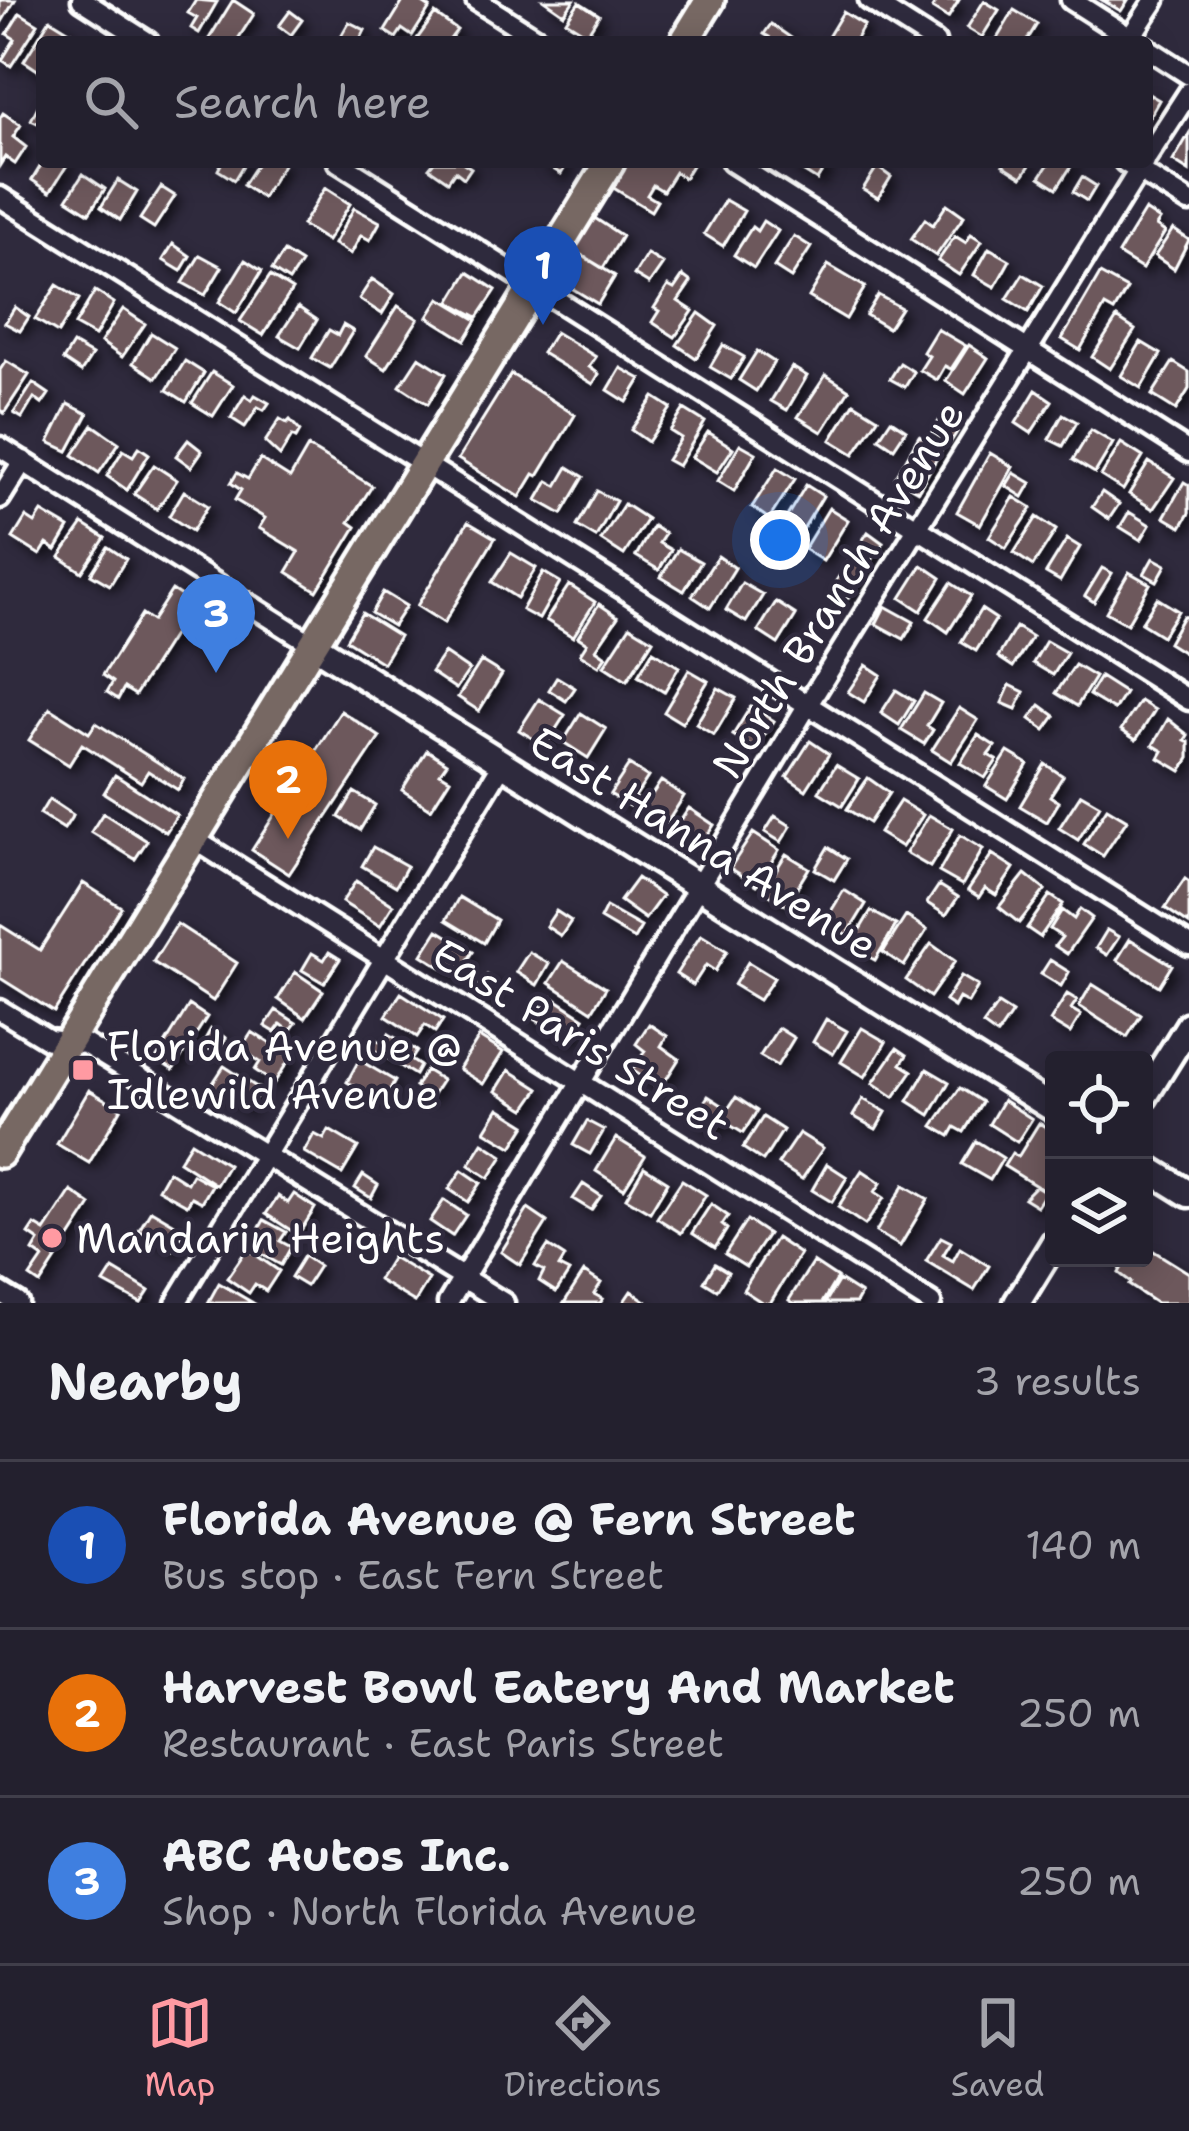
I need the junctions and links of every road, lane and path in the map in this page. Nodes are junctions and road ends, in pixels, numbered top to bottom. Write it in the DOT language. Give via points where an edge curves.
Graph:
graph roads {
  1 [pos="82,0"];
  2 [pos="476,0"];
  3 [pos="710,0"];
  4 [pos="869,0"];
  5 [pos="1072,0"];
  6 [pos="1155,0"];
  7 [pos="139,36"];
  8 [pos="533,36"];
  9 [pos="688,36"];
  10 [pos="926,36"];
  11 [pos="1127,36"];
  12 [pos="1141,36"];
  13 [pos="1153,52"];
  14 [pos="1189,75"];
  15 [pos="1189,92"];
  16 [pos="1153,143"];
  17 [pos="347,168"];
  18 [pos="606,168"];
  19 [pos="741,168"];
  20 [pos="1136,168"];
  21 [pos="1145,168"];
  22 [pos="0,196"];
  23 [pos="1189,202"];
  24 [pos="534,286"];
  25 [pos="1028,349"];
  26 [pos="0,447"];
  27 [pos="1189,452"];
  28 [pos="23,461"];
  29 [pos="424,464"];
  30 [pos="0,498"];
  31 [pos="917,527"];
  32 [pos="312,644"];
  33 [pos="1189,700"];
  34 [pos="807,706"];
  35 [pos="503,763"];
  36 [pos="193,838"];
  37 [pos="700,886"];
  38 [pos="1189,945"];
  39 [pos="385,958"];
  40 [pos="0,1010"];
  41 [pos="1189,1024"];
  42 [pos="68,1044"];
  43 [pos="582,1080"];
  44 [pos="1153,1082"];
  45 [pos="1045,1103"];
  46 [pos="0,1153"];
  47 [pos="266,1153"];
  48 [pos="1153,1172"];
  49 [pos="1189,1194"];
  50 [pos="1045,1258"];
  51 [pos="464,1277"];
  52 [pos="0,1292"];
  53 [pos="17,1303"];
  54 [pos="176,1303"];
  55 [pos="448,1303"];
  56 [pos="504,1303"];
  57 [pos="931,1303"];
  58 [pos="1017,1303"];
  1 -- 7 [label="street"];
  2 -- 8 [label="street"];
  3 -- 9 [label="main road"];
  4 -- 10 [label="street"];
  5 -- 11 [label="street"];
  6 -- 12 [label="street"];
  13 -- 14 [label="street"];
  15 -- 16 [label="street, North Branch Avenue"];
  17 -- 24 [label="street"];
  18 -- 24 [label="main road"];
  19 -- 25 [label="street"];
  20 -- 25 [label="street, North Branch Avenue"];
  21 -- 23 [label="street"];
  22 -- 29 [label="street"];
  24 -- 29 [label="main road"];
  24 -- 31 [label="street"];
  25 -- 27 [label="street"];
  25 -- 31 [label="street, North Branch Avenue"];
  26 -- 28 [label="street"];
  28 -- 30 [label="street"];
  28 -- 32 [label="street"];
  29 -- 32 [label="main road"];
  29 -- 34 [label="street"];
  31 -- 33 [label="street"];
  31 -- 34 [label="street, North Branch Avenue"];
  32 -- 35 [label="street, East Hanna Avenue"];
  32 -- 36 [label="main road"];
  34 -- 37 [label="street, North Branch Avenue"];
  34 -- 38 [label="street"];
  35 -- 37 [label="street, East Hanna Avenue"];
  35 -- 39 [label="street"];
  36 -- 39 [label="street, East Paris Street"];
  36 -- 42 [label="main road"];
  37 -- 43 [label="street, North Branch Avenue"];
  37 -- 45 [label="street, East Hanna Avenue"];
  39 -- 43 [label="street, East Paris Street"];
  39 -- 47 [label="street"];
  40 -- 42 [label="street"];
  41 -- 44 [label="street"];
  42 -- 46 [label="main road"];
  42 -- 47 [label="street" via="86,1044"];
  43 -- 51 [label="street, North Branch Avenue"];
  43 -- 57 [label="street, East Paris Street"];
  47 -- 51 [label="street"];
  47 -- 54 [label="street"];
  48 -- 49 [label="street"];
  50 -- 58 [label="street"];
  51 -- 55 [label="street, North Branch Avenue"];
  51 -- 56 [label="street"];
  52 -- 53 [label="street"];
}
